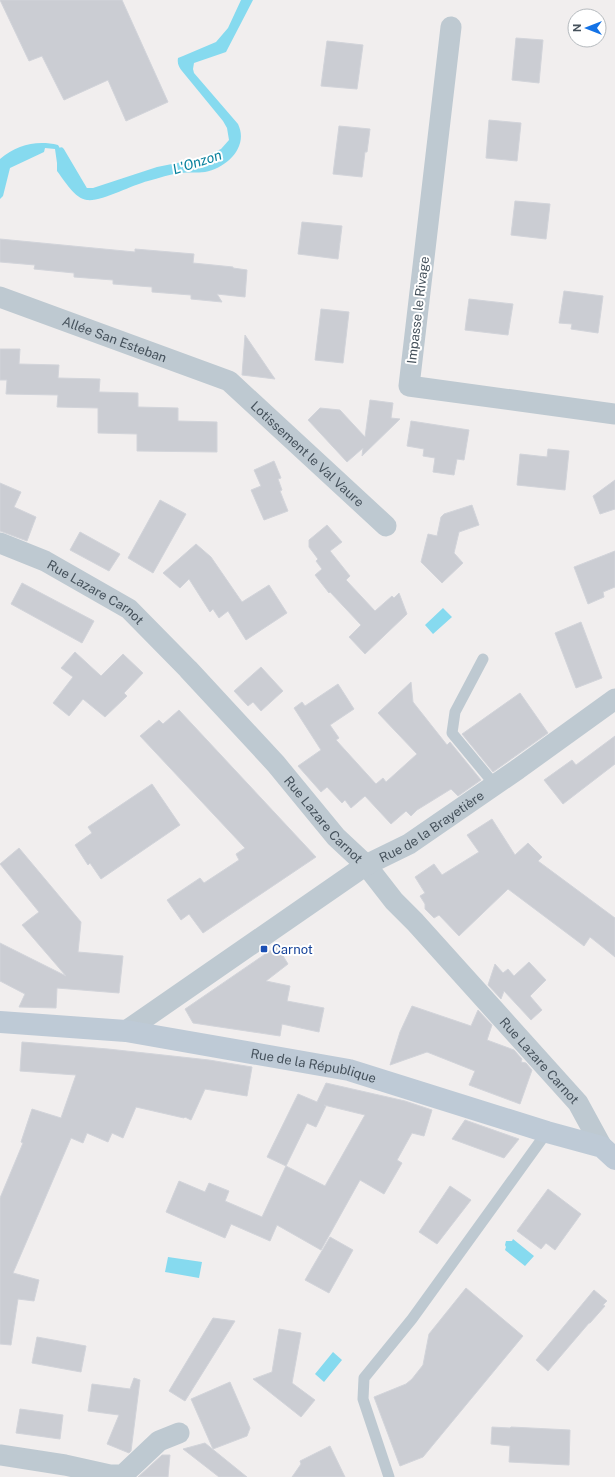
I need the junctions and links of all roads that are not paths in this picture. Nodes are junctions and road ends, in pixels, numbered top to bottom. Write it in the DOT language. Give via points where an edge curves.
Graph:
graph roads {
  1 [pos="451,27"];
  2 [pos="0,297"];
  3 [pos="229,381"];
  4 [pos="615,414"];
  5 [pos="386,526"];
  6 [pos="0,543"];
  7 [pos="483,659"];
  8 [pos="615,699"];
  9 [pos="495,785"];
  10 [pos="366,865"];
  11 [pos="0,1022"];
  12 [pos="126,1031"];
  13 [pos="547,1132"];
  14 [pos="608,1153"];
  15 [pos="179,1433"];
  16 [pos="0,1455"];
  17 [pos="389,1477"];
  1 -- 4 [label="street, Impasse le Rivage" via="409,386"];
  2 -- 3 [label="street, Allée San Esteban"];
  3 -- 5 [label="street, Lotissement le Val Vaure"];
  6 -- 10 [label="street, Rue Lazare Carnot" via="45,561 129,609 276,764 336,837"];
  7 -- 9 [label="lane" via="455,712 452,733"];
  8 -- 9 [label="street, Rue de la Brayetière"];
  9 -- 10 [label="street, Rue de la Brayetière" via="409,844"];
  10 -- 12 [label="street, Rue de la Brayetière"];
  10 -- 14 [label="street, Rue Lazare Carnot" via="394,901 578,1104"];
  11 -- 12 [label="main road, Rue de la République"];
  12 -- 13 [label="main road, Rue de la République" via="349,1070"];
  13 -- 14 [label="main road, Rue de la République"];
  13 -- 17 [label="lane" via="412,1319 364,1378 363,1398"];
  15 -- 16 [label="street" via="159,1441 123,1475 110,1475"];
}
